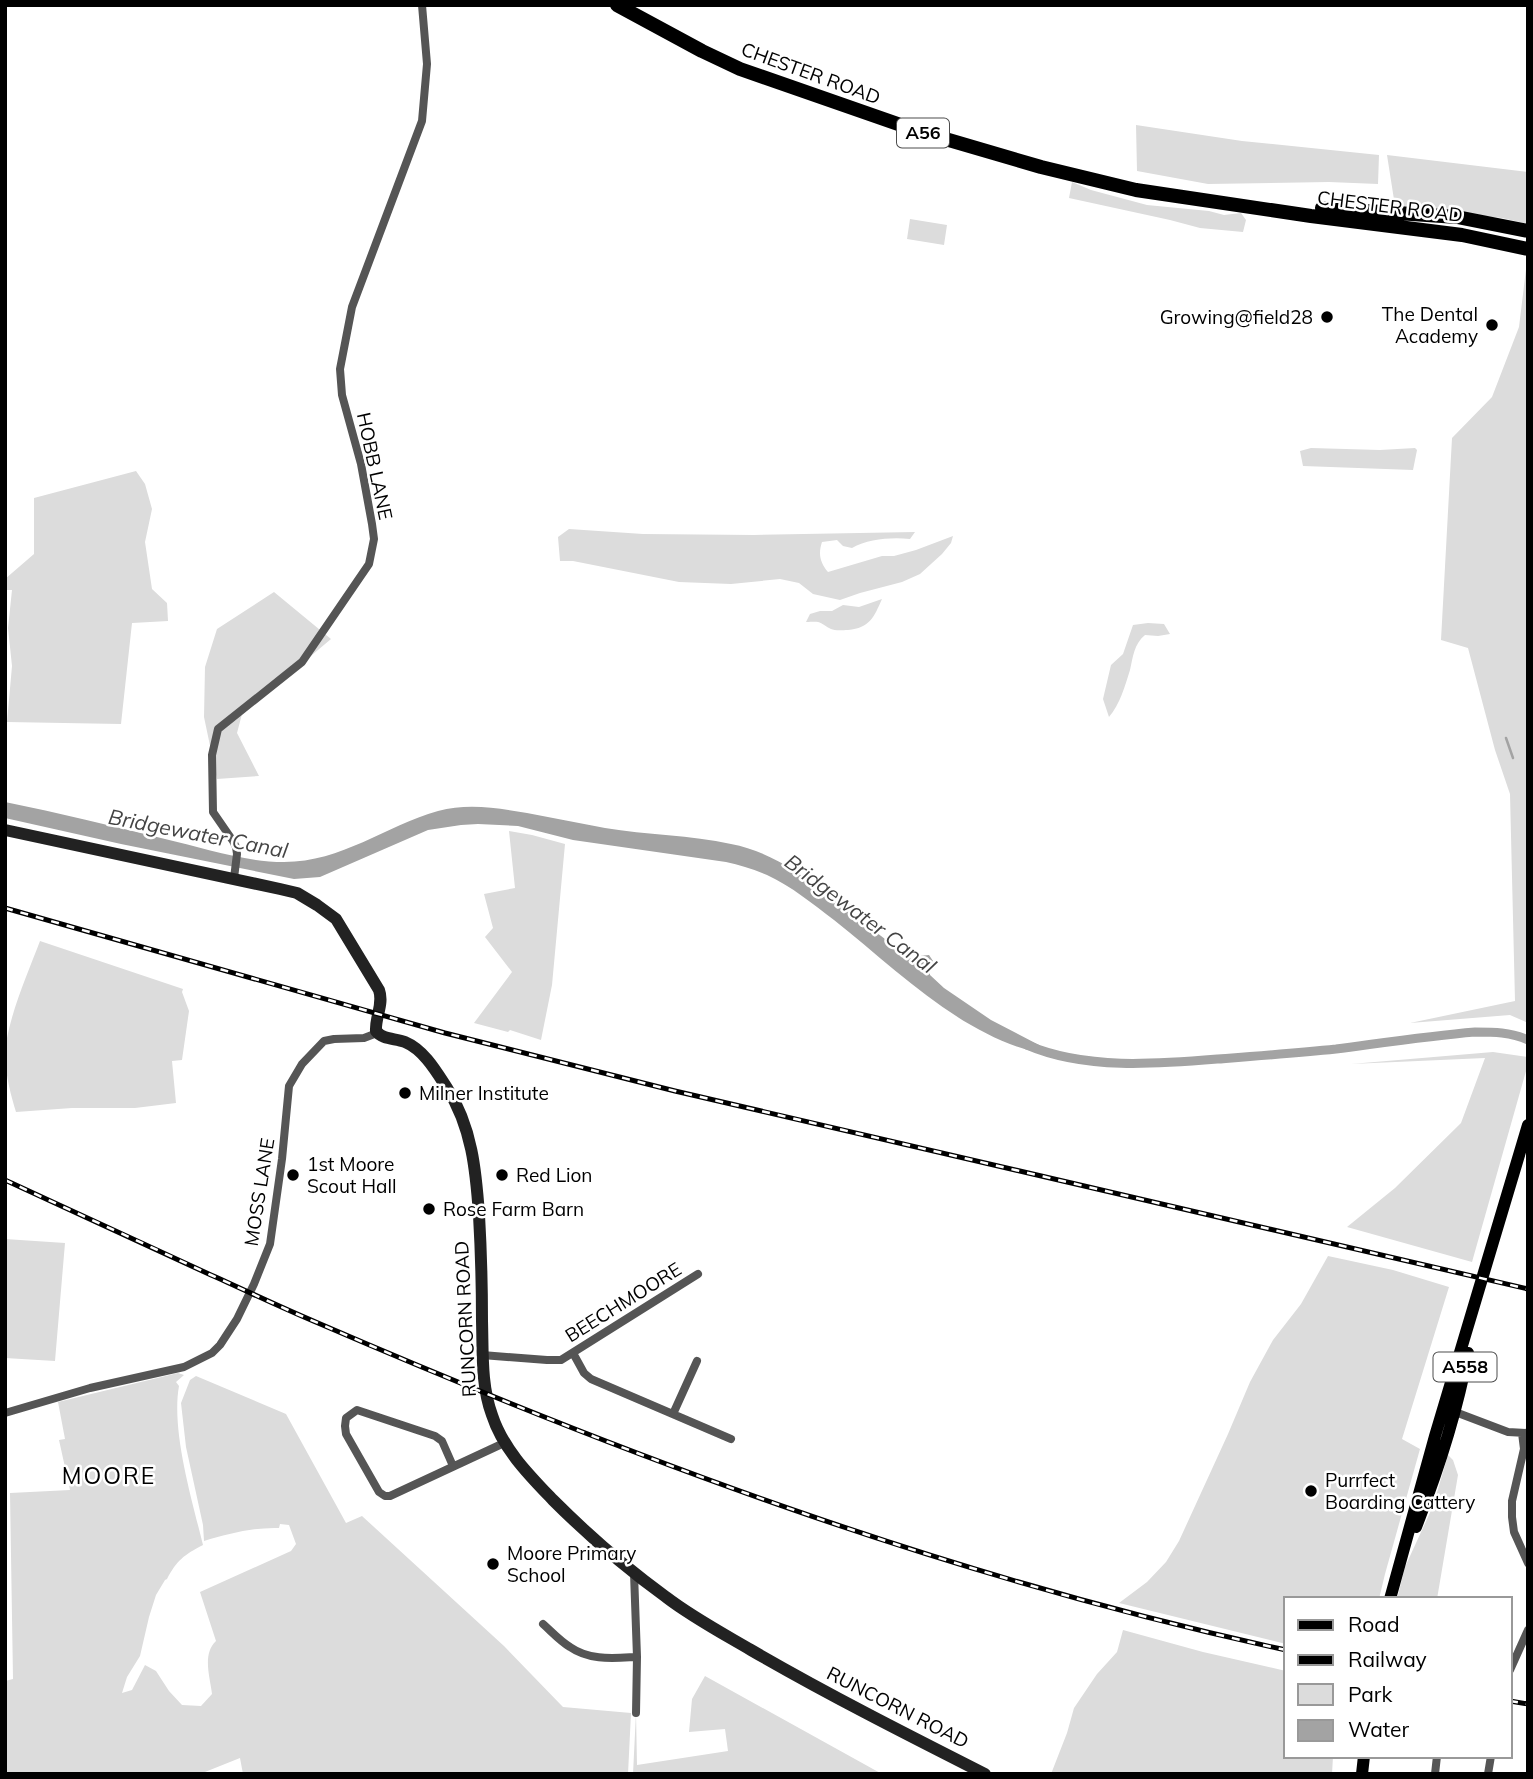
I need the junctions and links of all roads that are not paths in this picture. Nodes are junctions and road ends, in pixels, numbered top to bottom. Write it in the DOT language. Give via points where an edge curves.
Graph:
graph roads {
  1 [pos="422,5"];
  2 [pos="617,5"];
  3 [pos="1247,206"];
  4 [pos="1528,231"];
  5 [pos="1528,248"];
  6 [pos="5,830"];
  7 [pos="234,876"];
  8 [pos="377,1028"];
  9 [pos="1528,1125"];
  10 [pos="698,1274"];
  11 [pos="573,1353"];
  12 [pos="482,1355"];
  13 [pos="697,1361"];
  14 [pos="1449,1410"];
  15 [pos="5,1413"];
  16 [pos="673,1414"];
  17 [pos="1525,1433"];
  18 [pos="731,1439"];
  19 [pos="504,1443"];
  20 [pos="453,1466"];
  21 [pos="1528,1563"];
  22 [pos="634,1572"];
  23 [pos="1392,1597"];
  24 [pos="543,1625"];
  25 [pos="1528,1630"];
  26 [pos="637,1657"];
  27 [pos="1512,1666"];
  28 [pos="636,1713"];
  29 [pos="985,1774"];
  1 -- 7 [label="street, HOBB LANE" via="427,64 422,121 352,307 340,369 374,538 369,564 302,662 218,729 212,755 212,812 233,841 237,854"];
  2 -- 3 [label="highway, CHESTER ROAD / A56" via="732,65 918,131 1136,190"];
  3 -- 4 [label="highway, CHESTER ROAD / A56" via="1457,217"];
  3 -- 5 [label="highway, CHESTER ROAD / A56" via="1462,234"];
  6 -- 7 [label="street"];
  7 -- 8 [label="street" via="297,894 336,919 379,990"];
  8 -- 12 [label="street, RUNCORN ROAD" via="383,1037 406,1043 428,1059 467,1131 475,1167 481,1249"];
  8 -- 15 [label="street, MOSS LANE" via="364,1038 324,1041 289,1086 270,1244 237,1319 212,1353 184,1367"];
  9 -- 14 [label="main road, A558"];
  10 -- 11 [label="street, BEECHMOORE"];
  11 -- 12 [label="street, BEECHMOORE" via="561,1360"];
  11 -- 16 [label="street" via="591,1379"];
  12 -- 19 [label="street, RUNCORN ROAD" via="491,1415"];
  13 -- 16 [label="street"];
  14 -- 17 [label="street"];
  14 -- 23 [label="main road, A558"];
  16 -- 18 [label="street"];
  17 -- 21 [label="street" via="1512,1517"];
  19 -- 20 [label="street"];
  19 -- 22 [label="street, RUNCORN ROAD" via="564,1511"];
  20 -- 20 [label="street" via="384,1496 346,1434 346,1418 357,1410 435,1436"];
  22 -- 26 [label="street"];
  22 -- 29 [label="street, RUNCORN ROAD" via="701,1620 798,1678"];
  24 -- 26 [label="street" via="584,1654"];
  25 -- 27 [label="street"];
  26 -- 28 [label="street"];
}
